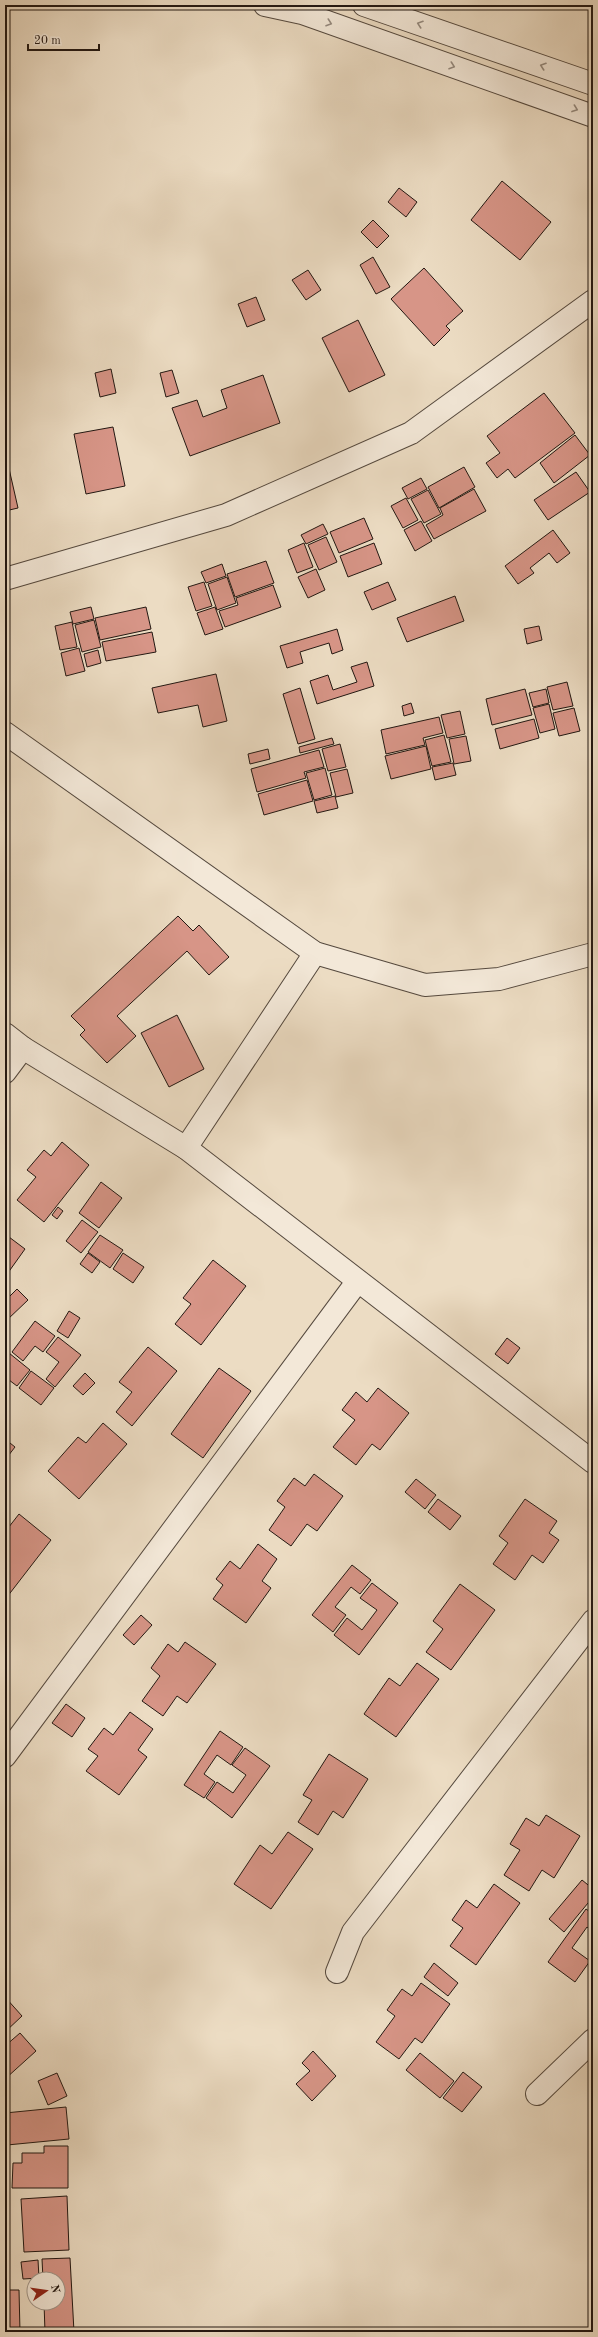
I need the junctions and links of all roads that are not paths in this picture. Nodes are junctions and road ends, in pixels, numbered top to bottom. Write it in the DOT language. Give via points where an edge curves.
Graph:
graph roads {
  1 [pos="265,5"];
  2 [pos="364,5"];
  3 [pos="303,9"];
  4 [pos="593,84"];
  5 [pos="593,116"];
  6 [pos="593,301"];
  7 [pos="5,579"];
  8 [pos="5,733"];
  9 [pos="315,953"];
  10 [pos="593,954"];
  11 [pos="5,1034"];
  12 [pos="23,1048"];
  13 [pos="5,1072"];
  14 [pos="186,1148"];
  15 [pos="357,1282"];
  16 [pos="593,1462"];
  17 [pos="593,1621"];
  18 [pos="5,1756"];
  19 [pos="337,1972"];
  20 [pos="593,2040"];
  21 [pos="537,2094"];
  1 -- 3 [label="street"];
  4 -- 2 [label="street, one-way"];
  3 -- 5 [label="street, one-way"];
  6 -- 7 [label="street" via="411,433 226,515"];
  8 -- 9 [label="street"];
  9 -- 10 [label="street" via="425,985 499,979"];
  9 -- 14 [label="street"];
  11 -- 12 [label="street"];
  12 -- 13 [label="street"];
  12 -- 14 [label="street"];
  14 -- 15 [label="street"];
  15 -- 16 [label="street"];
  15 -- 18 [label="street"];
  17 -- 19 [label="street" via="353,1932"];
  20 -- 21 [label="street"];
}
